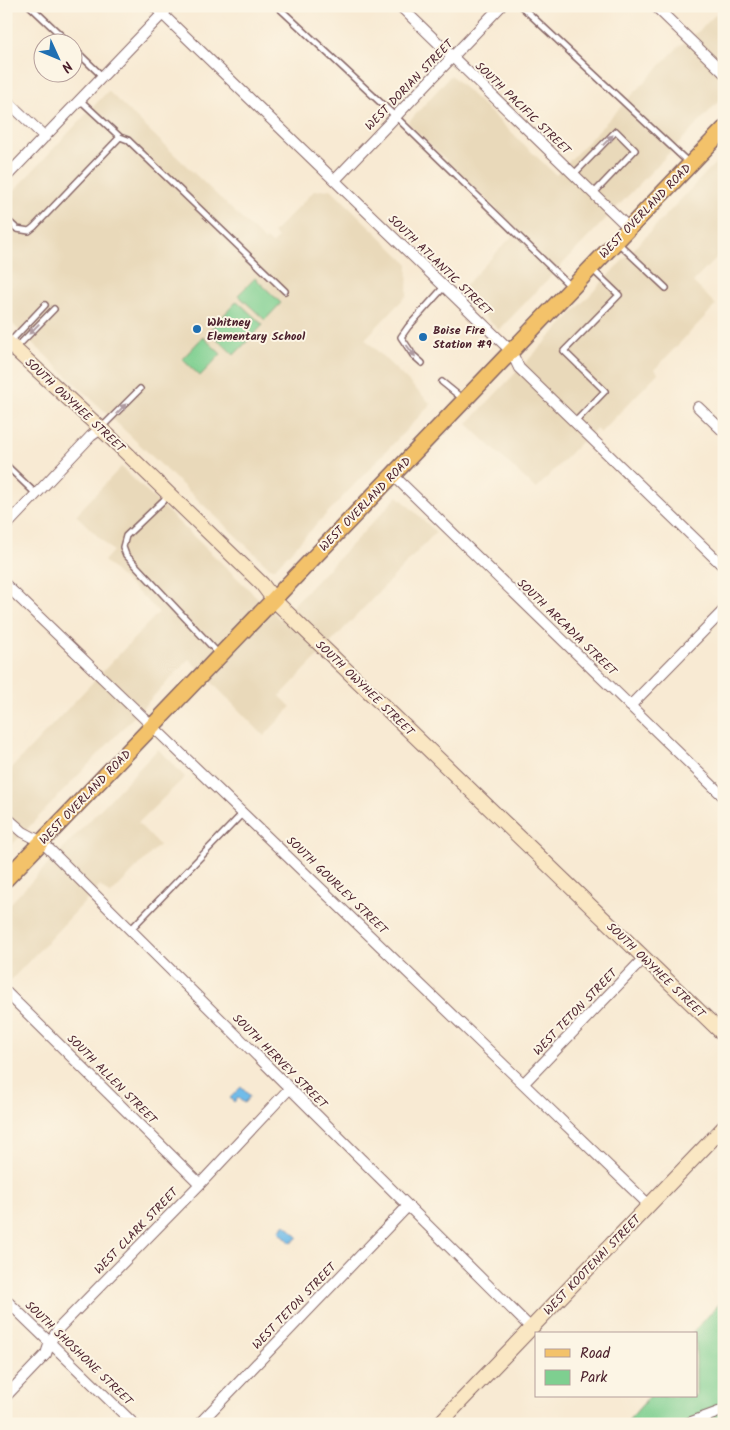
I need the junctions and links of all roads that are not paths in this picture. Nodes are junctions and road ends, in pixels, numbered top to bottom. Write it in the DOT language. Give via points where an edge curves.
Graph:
graph roads {
  1 [pos="30,6"];
  2 [pos="154,6"];
  3 [pos="170,6"];
  4 [pos="277,6"];
  5 [pos="400,6"];
  6 [pos="501,6"];
  7 [pos="521,6"];
  8 [pos="660,8"];
  9 [pos="162,14"];
  10 [pos="57,32"];
  11 [pos="82,56"];
  12 [pos="452,58"];
  13 [pos="724,73"];
  14 [pos="103,76"];
  15 [pos="6,100"];
  16 [pos="80,100"];
  17 [pos="396,117"];
  18 [pos="724,129"];
  19 [pos="45,137"];
  20 [pos="120,137"];
  21 [pos="690,164"];
  22 [pos="574,174"];
  23 [pos="6,177"];
  24 [pos="335,180"];
  25 [pos="593,194"];
  26 [pos="6,219"];
  27 [pos="629,228"];
  28 [pos="617,241"];
  29 [pos="591,268"];
  30 [pos="444,286"];
  31 [pos="572,288"];
  32 [pos="666,288"];
  33 [pos="285,291"];
  34 [pos="45,305"];
  35 [pos="54,309"];
  36 [pos="10,345"];
  37 [pos="511,351"];
  38 [pos="422,364"];
  39 [pos="442,382"];
  40 [pos="140,389"];
  41 [pos="464,400"];
  42 [pos="698,406"];
  43 [pos="574,422"];
  44 [pos="101,429"];
  45 [pos="724,432"];
  46 [pos="6,465"];
  47 [pos="393,475"];
  48 [pos="36,494"];
  49 [pos="169,494"];
  50 [pos="6,526"];
  51 [pos="724,568"];
  52 [pos="6,585"];
  53 [pos="274,600"];
  54 [pos="724,610"];
  55 [pos="220,656"];
  56 [pos="630,706"];
  57 [pos="153,726"];
  58 [pos="724,797"];
  59 [pos="243,813"];
  60 [pos="6,817"];
  61 [pos="42,842"];
  62 [pos="6,879"];
  63 [pos="131,930"];
  64 [pos="644,958"];
  65 [pos="6,992"];
  66 [pos="724,1035"];
  67 [pos="524,1083"];
  68 [pos="290,1088"];
  69 [pos="724,1127"];
  70 [pos="200,1184"];
  71 [pos="649,1205"];
  72 [pos="408,1206"];
  73 [pos="6,1300"];
  74 [pos="531,1328"];
  75 [pos="50,1342"];
  76 [pos="6,1396"];
  77 [pos="724,1410"];
  78 [pos="134,1424"];
  79 [pos="199,1424"];
  80 [pos="439,1424"];
  81 [pos="686,1424"];
  1 -- 10 [label="lane"];
  2 -- 9 [label="street, SOUTH ATLANTIC STREET"];
  3 -- 9 [label="street"];
  4 -- 17 [label="lane"];
  5 -- 12 [label="street, SOUTH PACIFIC STREET"];
  6 -- 12 [label="street, WEST DORIAN STREET"];
  7 -- 21 [label="lane"];
  8 -- 13 [label="street"];
  9 -- 14 [label="street"];
  9 -- 24 [label="street, SOUTH ATLANTIC STREET"];
  11 -- 14 [label="lane"];
  12 -- 17 [label="street, WEST DORIAN STREET"];
  12 -- 22 [label="street, SOUTH PACIFIC STREET"];
  14 -- 16 [label="street"];
  15 -- 19 [label="street"];
  16 -- 19 [label="street"];
  16 -- 20 [label="lane"];
  17 -- 24 [label="street, WEST DORIAN STREET"];
  17 -- 31 [label="lane"];
  18 -- 21 [label="main road, WEST OVERLAND ROAD"];
  19 -- 23 [label="street"];
  20 -- 26 [label="lane" via="29,231 17,229"];
  20 -- 33 [label="lane" via="128,140"];
  21 -- 27 [label="main road, WEST OVERLAND ROAD"];
  22 -- 25 [label="street, SOUTH PACIFIC STREET"];
  22 -- 25 [label="lane, one-way" via="616,131 635,150"];
  24 -- 30 [label="street, SOUTH ATLANTIC STREET"];
  25 -- 27 [label="street, SOUTH PACIFIC STREET"];
  27 -- 28 [label="main road, WEST OVERLAND ROAD"];
  28 -- 29 [label="main road, WEST OVERLAND ROAD"];
  28 -- 32 [label="lane"];
  29 -- 31 [label="main road, WEST OVERLAND ROAD"];
  29 -- 43 [label="lane" via="619,295 564,351 605,391"];
  30 -- 37 [label="street, SOUTH ATLANTIC STREET"];
  30 -- 38 [label="lane, one-way" via="401,337"];
  31 -- 37 [label="main road, WEST OVERLAND ROAD"];
  34 -- 36 [label="lane"];
  35 -- 36 [label="lane, one-way"];
  36 -- 44 [label="street, SOUTH OWYHEE STREET"];
  37 -- 41 [label="main road, WEST OVERLAND ROAD"];
  37 -- 43 [label="street, SOUTH ATLANTIC STREET" via="519,368"];
  39 -- 41 [label="lane"];
  44 -- 40 [label="lane, one-way"];
  41 -- 47 [label="main road, WEST OVERLAND ROAD"];
  42 -- 45 [label="street"];
  43 -- 51 [label="street, SOUTH ATLANTIC STREET"];
  44 -- 48 [label="street"];
  44 -- 49 [label="street, SOUTH OWYHEE STREET"];
  46 -- 48 [label="lane"];
  47 -- 53 [label="main road, WEST OVERLAND ROAD"];
  47 -- 56 [label="street, SOUTH ARCADIA STREET"];
  48 -- 50 [label="street"];
  49 -- 53 [label="street, SOUTH OWYHEE STREET" via="262,584"];
  49 -- 55 [label="lane" via="126,536 123,547 126,555"];
  52 -- 57 [label="street, SOUTH GOURLEY STREET"];
  53 -- 55 [label="main road, WEST OVERLAND ROAD"];
  53 -- 64 [label="street, SOUTH OWYHEE STREET"];
  54 -- 56 [label="street"];
  55 -- 57 [label="main road, WEST OVERLAND ROAD"];
  56 -- 58 [label="street, SOUTH ARCADIA STREET"];
  57 -- 59 [label="street, SOUTH GOURLEY STREET"];
  57 -- 61 [label="main road, WEST OVERLAND ROAD"];
  59 -- 63 [label="lane"];
  59 -- 67 [label="street, SOUTH GOURLEY STREET"];
  60 -- 61 [label="street, SOUTH HERVEY STREET" via="23,832"];
  61 -- 62 [label="main road, WEST OVERLAND ROAD"];
  61 -- 63 [label="street, SOUTH HERVEY STREET"];
  63 -- 68 [label="street, SOUTH HERVEY STREET"];
  64 -- 66 [label="street, SOUTH OWYHEE STREET"];
  64 -- 67 [label="street, WEST TETON STREET"];
  65 -- 70 [label="street, SOUTH ALLEN STREET"];
  67 -- 71 [label="street, SOUTH GOURLEY STREET"];
  68 -- 70 [label="street, WEST CLARK STREET"];
  68 -- 72 [label="street, SOUTH HERVEY STREET"];
  69 -- 71 [label="street, WEST KOOTENAI STREET"];
  70 -- 75 [label="street, WEST CLARK STREET" via="59,1328"];
  71 -- 74 [label="street, WEST KOOTENAI STREET"];
  72 -- 74 [label="street, SOUTH HERVEY STREET"];
  72 -- 79 [label="street, WEST TETON STREET"];
  73 -- 75 [label="street, SOUTH SHOSHONE STREET"];
  74 -- 80 [label="street, WEST KOOTENAI STREET"];
  75 -- 76 [label="street, WEST CLARK STREET" via="46,1354"];
  75 -- 78 [label="street, SOUTH SHOSHONE STREET"];
  77 -- 81 [label="street"];
}
